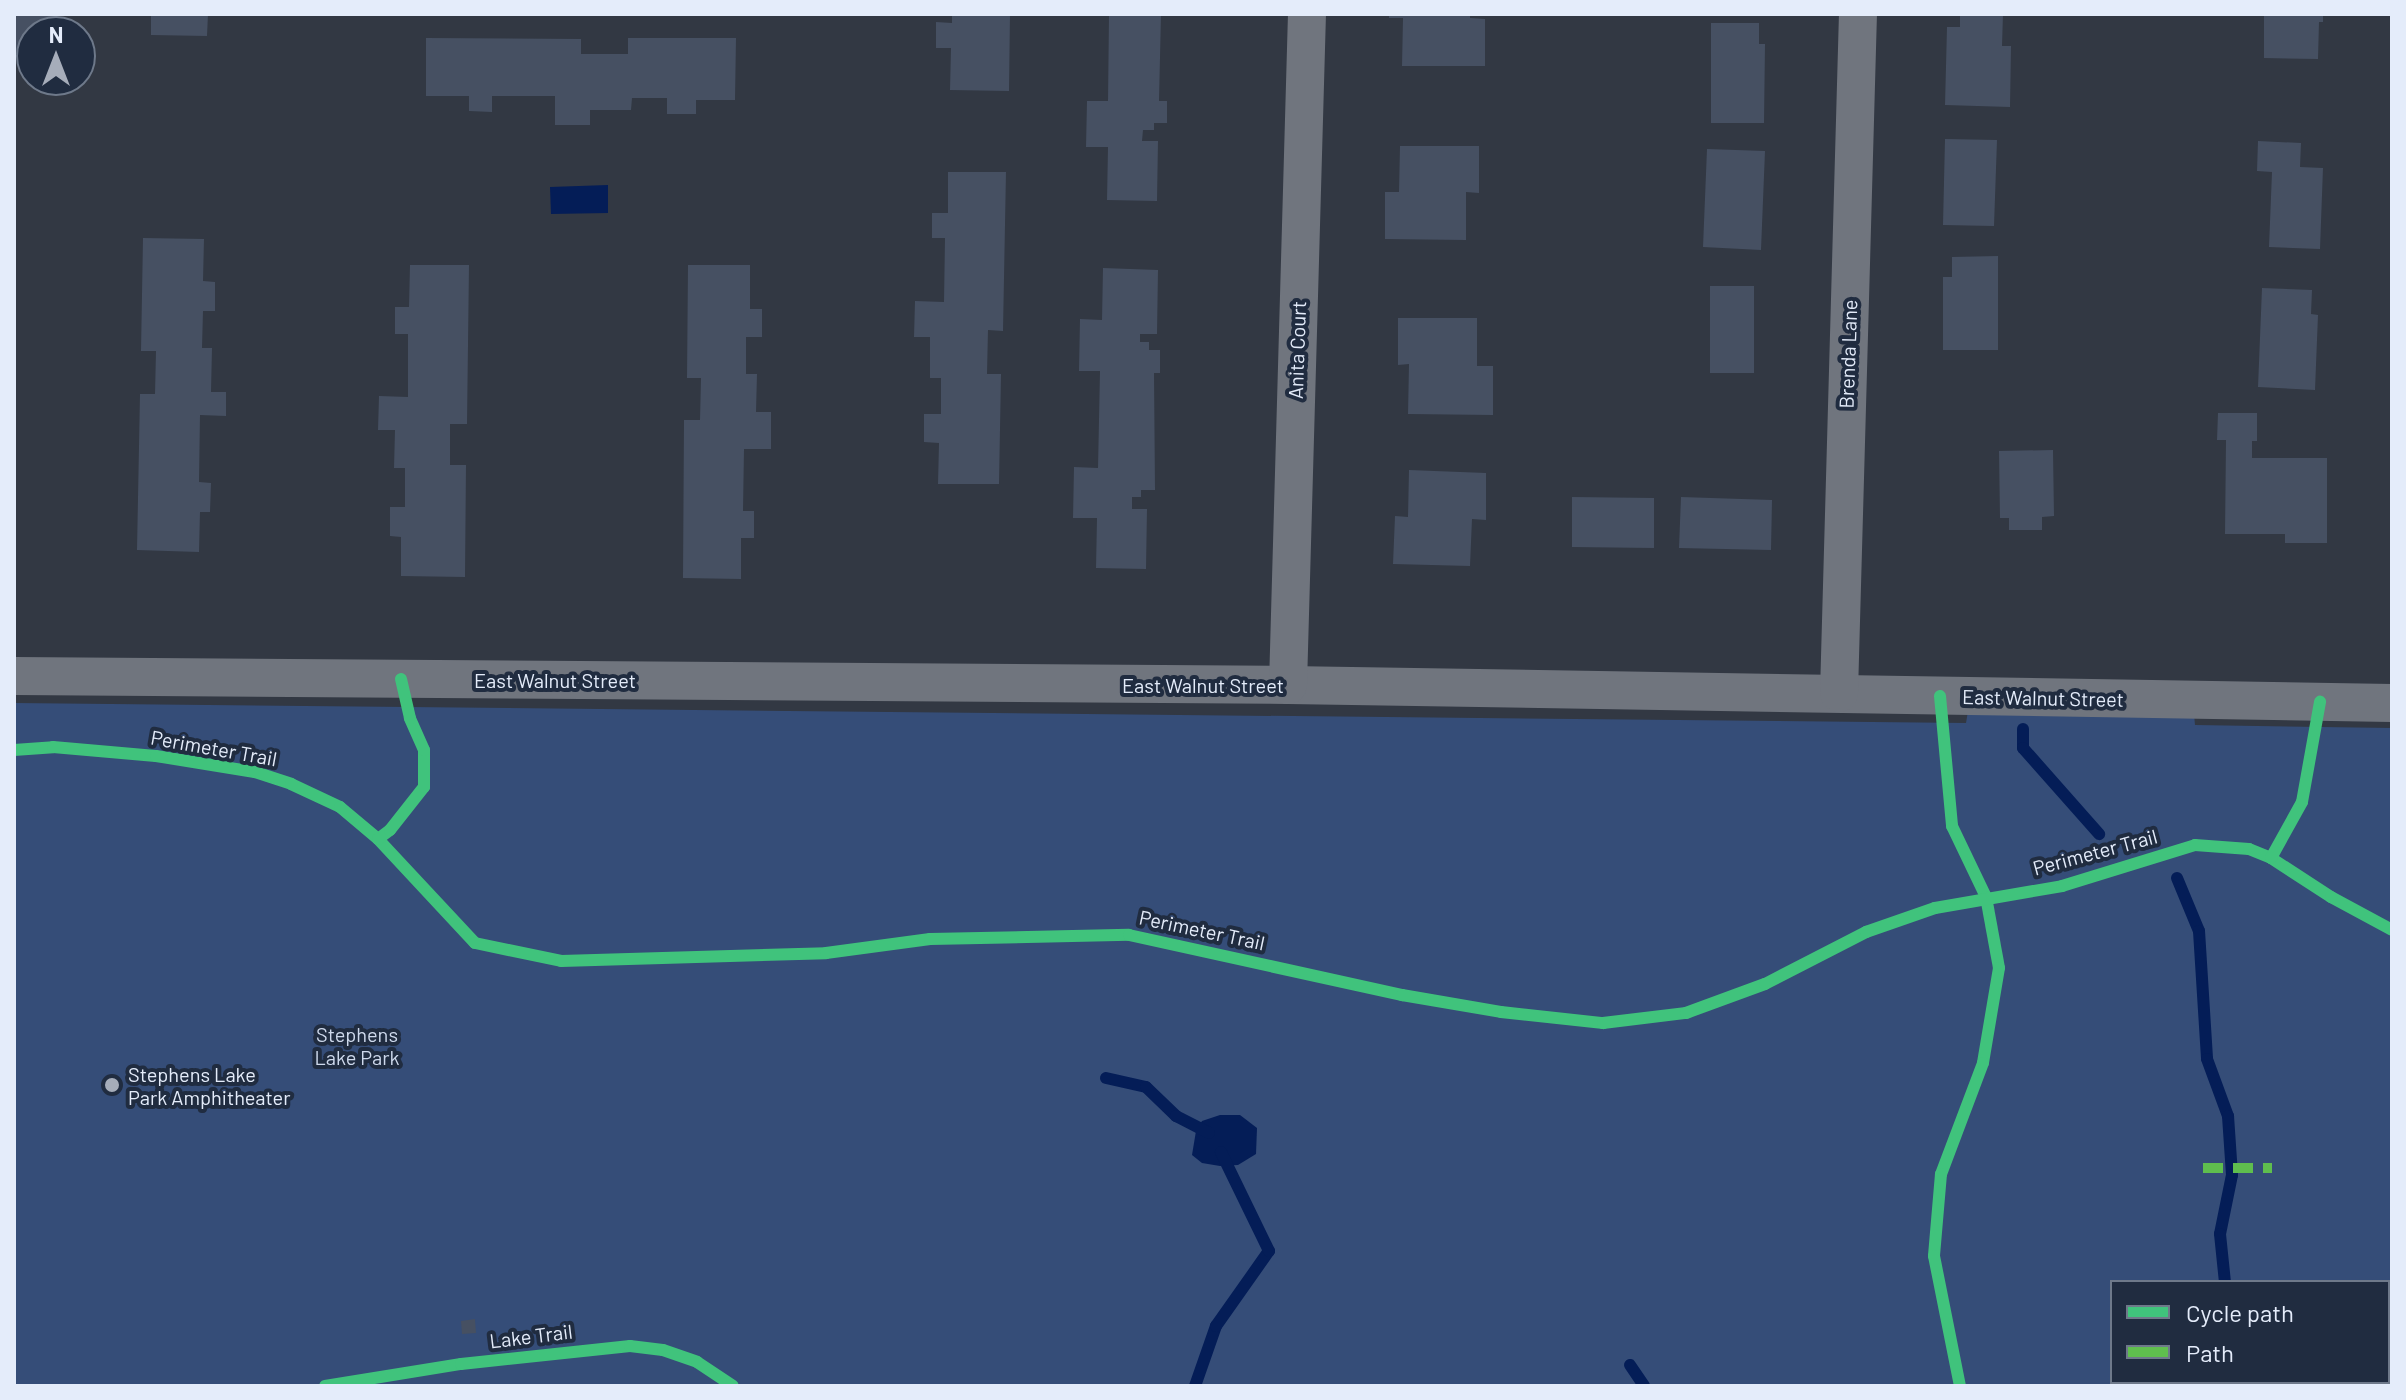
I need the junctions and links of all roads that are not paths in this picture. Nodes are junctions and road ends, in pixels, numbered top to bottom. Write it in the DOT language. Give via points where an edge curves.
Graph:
graph roads {
  1 [pos="1307,14"];
  2 [pos="1858,14"];
  3 [pos="14,676"];
  4 [pos="1288,685"];
  5 [pos="1839,693"];
  6 [pos="2392,703"];
  1 -- 4 [label="street, Anita Court"];
  2 -- 5 [label="street, Brenda Lane"];
  3 -- 4 [label="street, East Walnut Street"];
  4 -- 5 [label="street, East Walnut Street"];
  5 -- 6 [label="street, East Walnut Street"];
}
